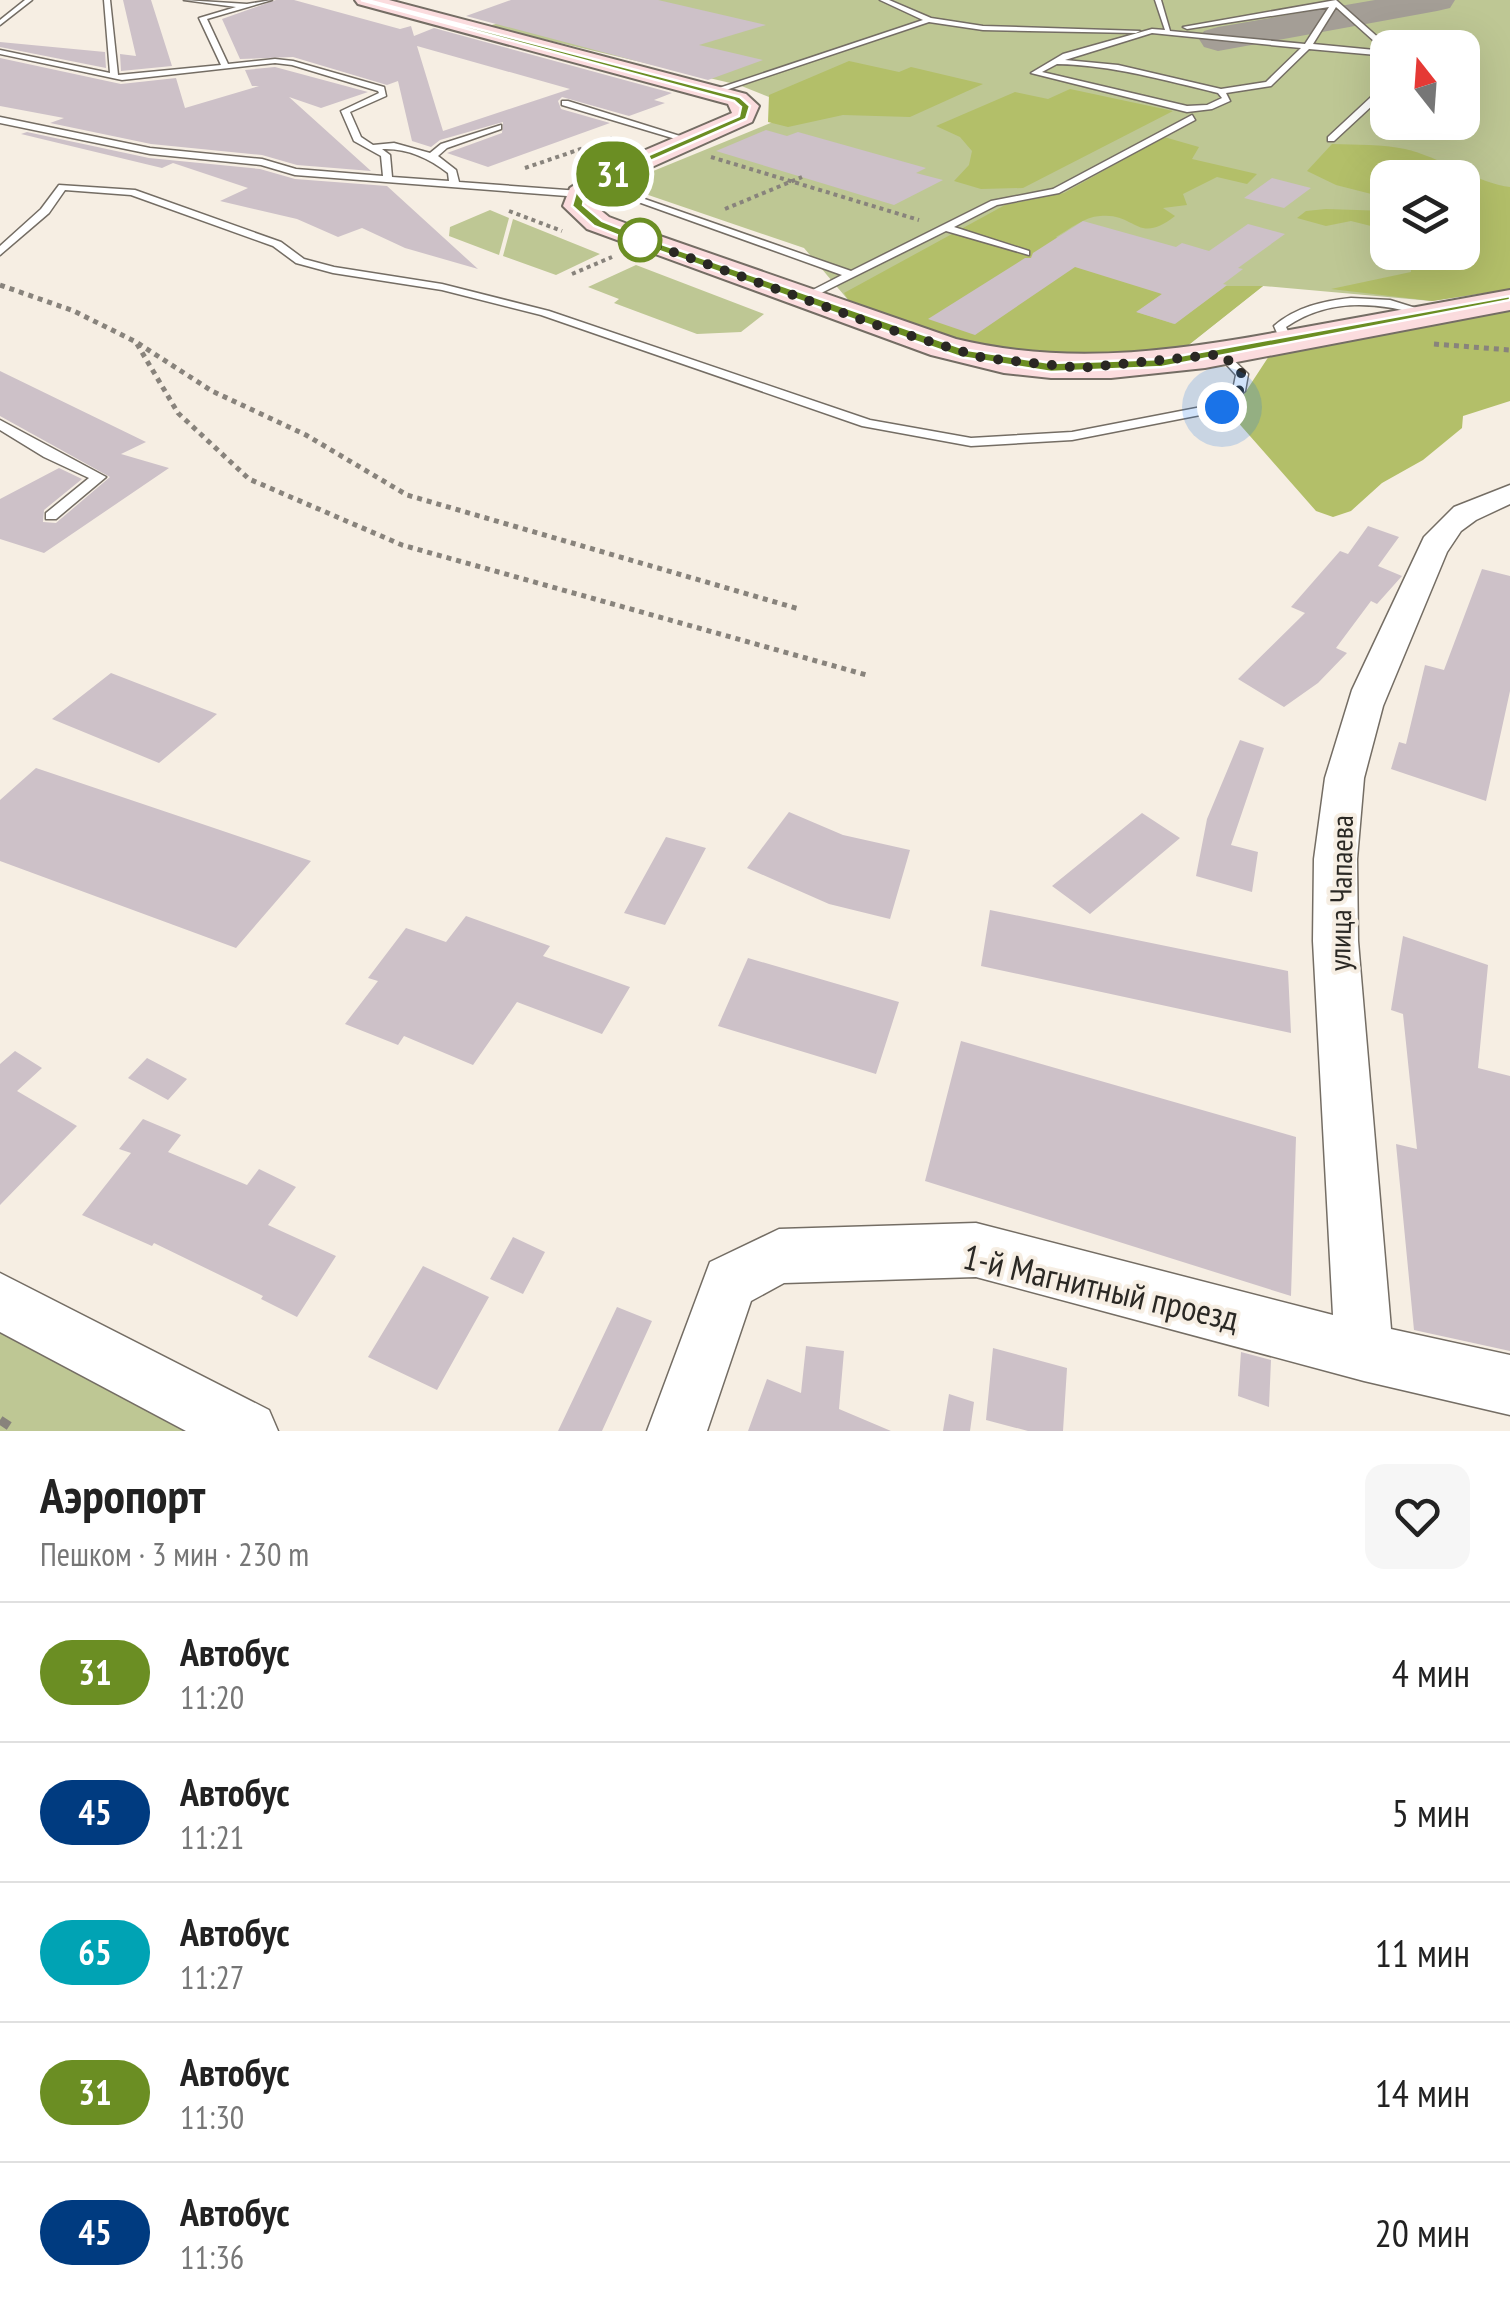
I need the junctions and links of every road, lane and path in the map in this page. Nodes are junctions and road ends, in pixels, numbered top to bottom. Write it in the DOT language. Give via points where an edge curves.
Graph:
graph roads {
  1 [pos="30,0"];
  2 [pos="107,0"];
  3 [pos="186,0"];
  4 [pos="269,0"];
  5 [pos="364,0"];
  6 [pos="883,0"];
  7 [pos="1158,0"];
  8 [pos="1241,0"];
  9 [pos="1333,2"];
  10 [pos="247,6"];
  11 [pos="1250,17"];
  12 [pos="929,20"];
  13 [pos="0,23"];
  14 [pos="1168,29"];
  15 [pos="1152,31"];
  16 [pos="1370,36"];
  17 [pos="1310,43"];
  18 [pos="1370,50"];
  19 [pos="0,52"];
  20 [pos="1074,54"];
  21 [pos="1056,62"];
  22 [pos="1084,62"];
  23 [pos="226,67"];
  24 [pos="114,76"];
  25 [pos="714,91"];
  26 [pos="1221,91"];
  27 [pos="565,103"];
  28 [pos="1370,103"];
  29 [pos="1192,118"];
  30 [pos="0,120"];
  31 [pos="498,128"];
  32 [pos="1331,140"];
  33 [pos="684,144"];
  34 [pos="374,147"];
  35 [pos="432,156"];
  36 [pos="388,181"];
  37 [pos="454,183"];
  38 [pos="476,185"];
  39 [pos="586,189"];
  40 [pos="944,227"];
  41 [pos="0,252"];
  42 [pos="1025,252"];
  43 [pos="849,274"];
  44 [pos="0,285"];
  45 [pos="803,298"];
  46 [pos="1510,300"];
  47 [pos="1426,328"];
  48 [pos="136,342"];
  49 [pos="1510,350"];
  50 [pos="1222,354"];
  51 [pos="0,424"];
  52 [pos="1510,494"];
  53 [pos="51,516"];
  54 [pos="799,609"];
  55 [pos="870,676"];
  56 [pos="0,1301"];
  57 [pos="1364,1352"];
  58 [pos="1510,1385"];
  59 [pos="0,1420"];
  60 [pos="235,1428"];
  61 [pos="18,1431"];
  62 [pos="678,1431"];
  1 -- 13 [label="lane"];
  2 -- 24 [label="lane"];
  3 -- 10 [label="lane"];
  4 -- 10 [label="lane"];
  5 -- 25 [label="main road"];
  6 -- 12 [label="lane"];
  7 -- 14 [label="lane"];
  8 -- 11 [label="lane"];
  9 -- 11 [label="lane"];
  9 -- 16 [label="lane"];
  9 -- 17 [label="lane"];
  10 -- 23 [label="lane" via="203,18"];
  11 -- 14 [label="lane"];
  12 -- 15 [label="lane" via="983,28"];
  12 -- 25 [label="lane"];
  14 -- 15 [label="lane"];
  15 -- 17 [label="lane"];
  15 -- 20 [label="lane"];
  17 -- 18 [label="lane"];
  17 -- 26 [label="lane" via="1268,84"];
  19 -- 24 [label="lane"];
  20 -- 21 [label="lane"];
  20 -- 22 [label="lane"];
  21 -- 22 [label="lane"];
  21 -- 26 [label="lane" via="1034,73 1187,109 1227,99"];
  22 -- 26 [label="lane"];
  23 -- 24 [label="lane"];
  23 -- 34 [label="lane" via="294,63 382,90 345,111 357,139"];
  25 -- 33 [label="main road" via="746,106 743,117"];
  27 -- 33 [label="lane"];
  28 -- 32 [label="lane"];
  29 -- 40 [label="lane" via="1056,191 994,202"];
  30 -- 36 [label="lane" via="177,156"];
  31 -- 35 [label="lane"];
  33 -- 38 [label="path" via="628,133"];
  33 -- 39 [label="main road"];
  33 -- 40 [label="path"];
  34 -- 35 [label="lane"];
  34 -- 36 [label="lane" via="384,155"];
  35 -- 37 [label="lane" via="453,172"];
  36 -- 37 [label="lane"];
  37 -- 38 [label="lane"];
  38 -- 39 [label="lane"];
  39 -- 43 [label="lane"];
  39 -- 45 [label="main road" via="578,206 598,223"];
  40 -- 42 [label="lane"];
  40 -- 43 [label="lane"];
  41 -- 50 [label="lane" via="62,187 132,192 277,244 316,266 545,313 867,424 971,442 1072,436 1222,407 1239,391 1242,374"];
  43 -- 45 [label="lane"];
  44 -- 48 [label="path"];
  45 -- 50 [label="main road" via="1004,362 1110,367"];
  46 -- 47 [label="main road"];
  47 -- 49 [label="path"];
  47 -- 50 [label="main road"];
  48 -- 54 [label="path" via="212,392 306,435 407,496"];
  48 -- 55 [label="path" via="178,413 249,479 402,545"];
  51 -- 53 [label="lane" via="99,478"];
  52 -- 57 [label="street, улица Чапаева" via="1440,532 1360,722 1338,826 1336,964"];
  56 -- 60 [label="street"];
  57 -- 58 [label="street, 1-й Магнитный проезд"];
  57 -- 62 [label="street, 1-й Магнитный проезд" via="976,1250 779,1256 730,1282"];
  59 -- 61 [label="path"];
}
